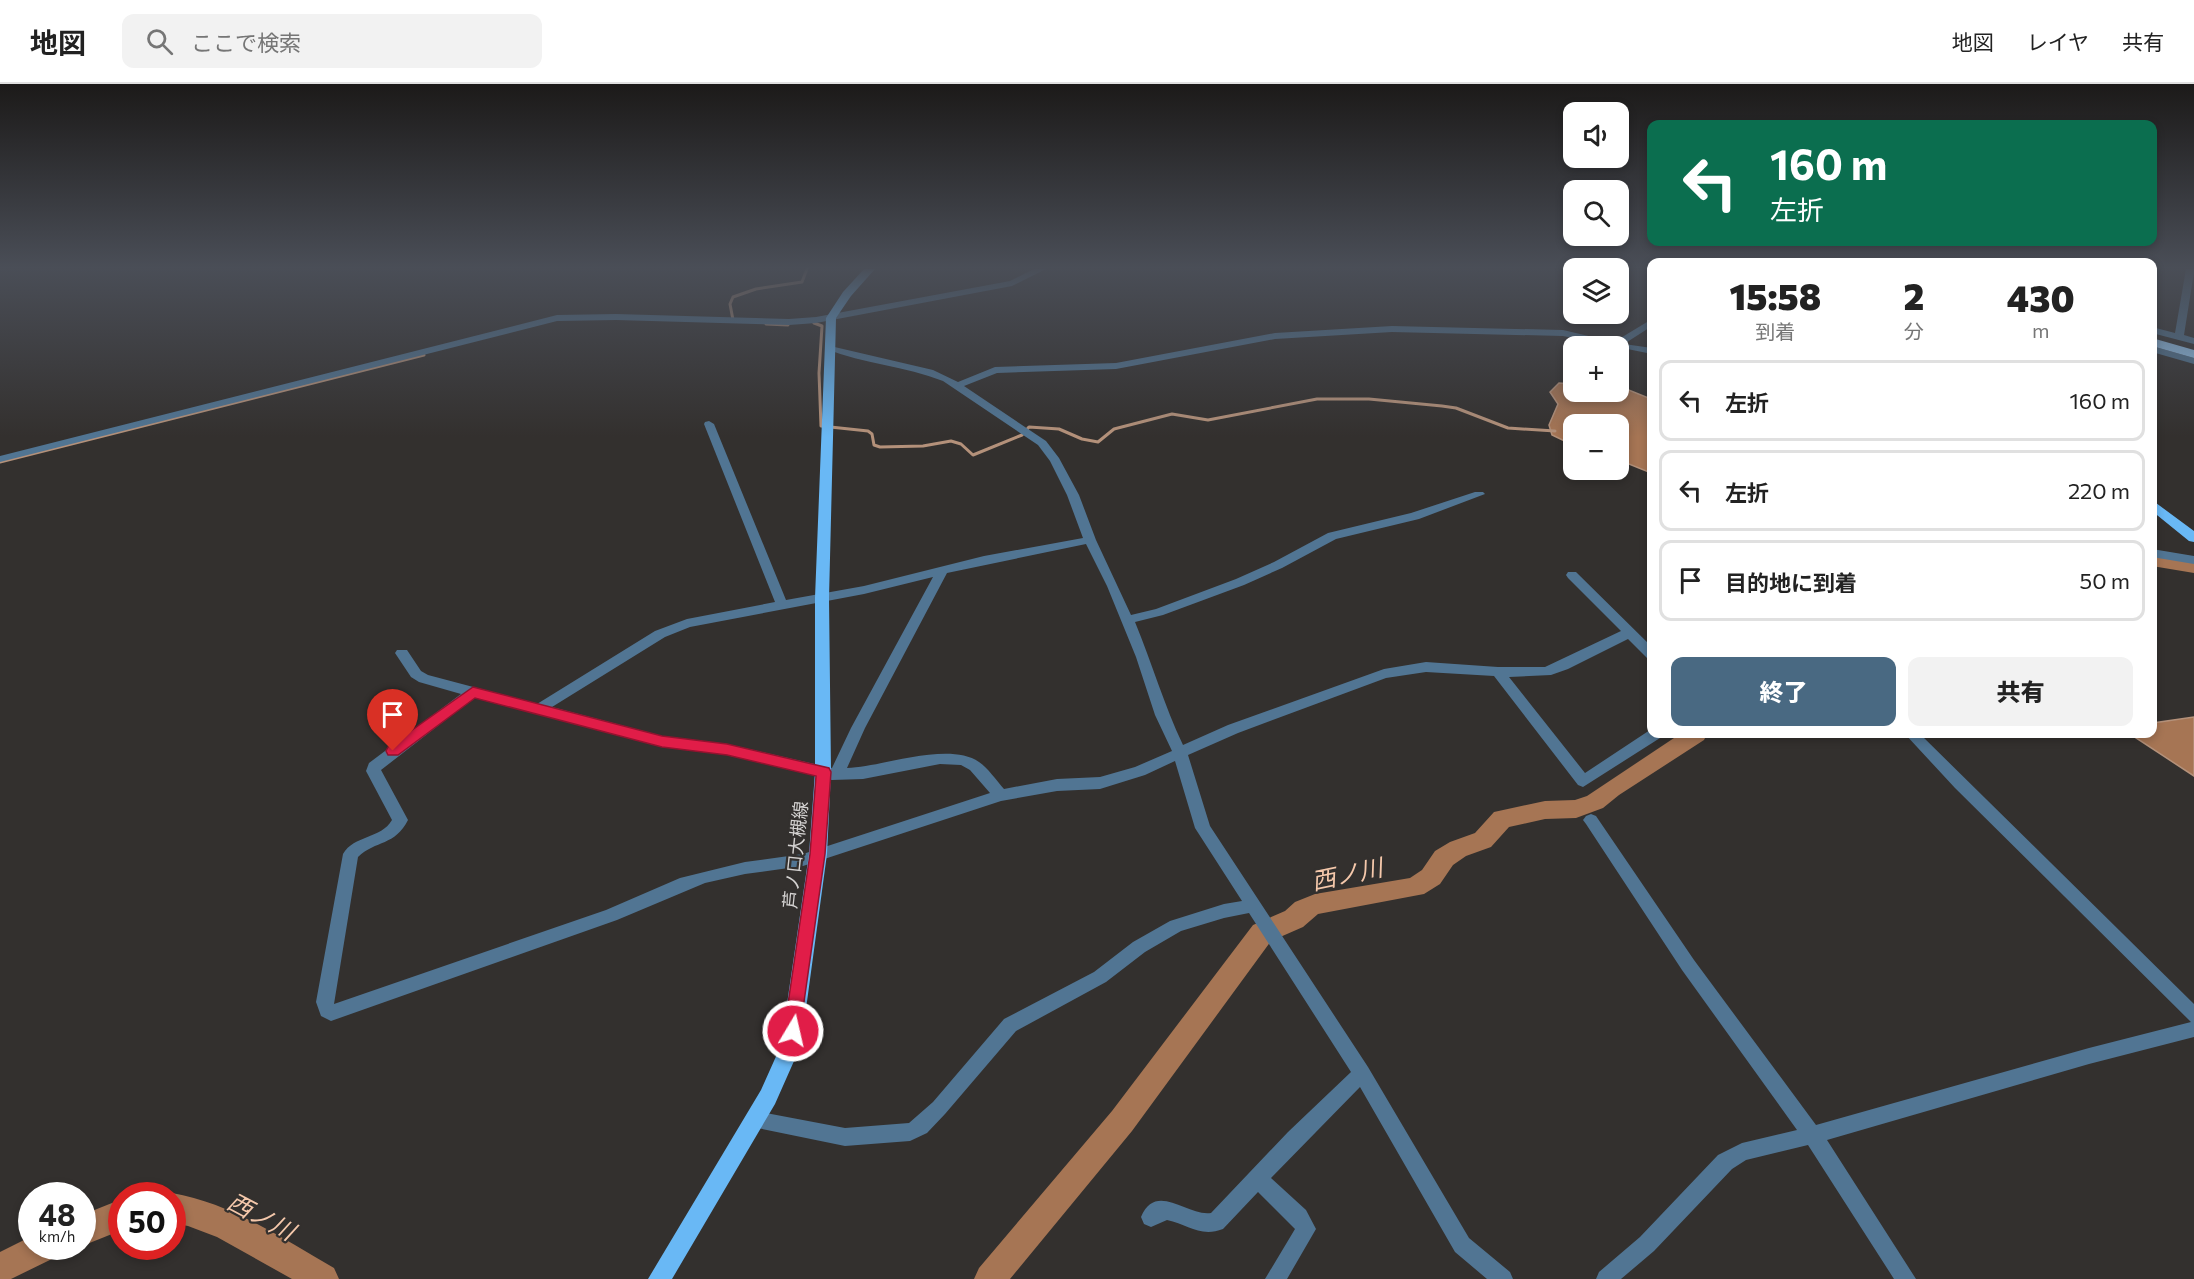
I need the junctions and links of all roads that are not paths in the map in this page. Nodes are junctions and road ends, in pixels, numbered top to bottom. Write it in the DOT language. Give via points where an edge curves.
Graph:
graph roads {
  1 [pos="530,325"];
  2 [pos="831,325"];
  3 [pos="1647,325"];
  4 [pos="2181,325"];
  5 [pos="2157,331"];
  6 [pos="1580,336"];
  7 [pos="1629,337"];
  8 [pos="2157,337"];
  9 [pos="2179,337"];
  10 [pos="2194,341"];
  11 [pos="2157,343"];
  12 [pos="829,347"];
  13 [pos="1629,347"];
  14 [pos="2194,348"];
  15 [pos="1647,350"];
  16 [pos="2157,351"];
  17 [pos="2194,354"];
  18 [pos="2194,361"];
  19 [pos="958,385"];
  20 [pos="709,424"];
  21 [pos="0,459"];
  22 [pos="1479,495"];
  23 [pos="2157,508"];
  24 [pos="2194,538"];
  25 [pos="1090,540"];
  26 [pos="2157,554"];
  27 [pos="2194,560"];
  28 [pos="942,571"];
  29 [pos="1572,575"];
  30 [pos="822,598"];
  31 [pos="782,605"];
  32 [pos="1127,620"];
  33 [pos="1630,632"];
  34 [pos="1647,651"];
  35 [pos="402,653"];
  36 [pos="1498,672"];
  37 [pos="473,692"];
  38 [pos="539,709"];
  39 [pos="1649,738"];
  40 [pos="1916,738"];
  41 [pos="1180,753"];
  42 [pos="830,773"];
  43 [pos="1001,795"];
  44 [pos="1591,820"];
  45 [pos="818,854"];
  46 [pos="1252,906"];
  47 [pos="2194,1014"];
  48 [pos="2194,1029"];
  49 [pos="1362,1073"];
  50 [pos="755,1120"];
  51 [pos="1813,1136"];
  52 [pos="1257,1178"];
  53 [pos="1151,1217"];
  54 [pos="659,1279"];
  55 [pos="1275,1279"];
  56 [pos="1503,1279"];
  57 [pos="1606,1279"];
  58 [pos="1906,1279"];
  1 -- 21 [label="street"];
  2 -- 12 [label="main road, 芦ノ口大槻線"];
  3 -- 7 [label="street"];
  4 -- 9 [label="street"];
  5 -- 9 [label="street"];
  6 -- 19 [label="street" via="1392,329 1275,336 1116,366 995,370"];
  8 -- 14 [label="highway"];
  9 -- 10 [label="street"];
  11 -- 17 [label="highway"];
  12 -- 19 [label="street" via="928,372"];
  12 -- 30 [label="main road, 芦ノ口大槻線"];
  13 -- 15 [label="street"];
  16 -- 18 [label="street"];
  19 -- 25 [label="street" via="1042,443 1073,495"];
  20 -- 31 [label="street"];
  22 -- 32 [label="street" via="1415,516 1332,536 1240,582"];
  23 -- 24 [label="main road"];
  25 -- 28 [label="street"];
  25 -- 32 [label="street"];
  26 -- 27 [label="street"];
  28 -- 30 [label="street"];
  28 -- 42 [label="street"];
  29 -- 33 [label="street"];
  30 -- 31 [label="street"];
  30 -- 42 [label="main road, 芦ノ口大槻線"];
  31 -- 38 [label="street" via="673,628"];
  32 -- 41 [label="street"];
  33 -- 34 [label="street"];
  33 -- 36 [label="street" via="1555,669"];
  35 -- 37 [label="street" via="424,679"];
  36 -- 39 [label="street" via="1583,781"];
  36 -- 41 [label="street" via="1426,668 1384,674 1233,729"];
  37 -- 38 [label="street"];
  37 -- 45 [label="street" via="374,766 373,771 400,820 390,834 351,854 325,1002 331,1013 611,915 680,885"];
  38 -- 42 [label="street" via="662,741 727,749"];
  40 -- 47 [label="street"];
  41 -- 43 [label="street" via="1100,783 1057,785"];
  41 -- 46 [label="street" via="1203,828"];
  42 -- 43 [label="street" via="862,773 957,759 975,766"];
  42 -- 45 [label="main road, 芦ノ口大槻線"];
  43 -- 45 [label="street"];
  44 -- 51 [label="street" via="1688,965"];
  45 -- 50 [label="main road, 芦ノ口大槻線" via="788,1052"];
  46 -- 49 [label="street"];
  46 -- 50 [label="street" via="1176,926 1139,947 1100,977 1010,1025 939,1108 910,1132 845,1137"];
  48 -- 51 [label="street"];
  49 -- 52 [label="street"];
  49 -- 56 [label="street" via="1462,1245"];
  50 -- 54 [label="main road, 芦ノ口大槻線"];
  51 -- 57 [label="street" via="1742,1152 1725,1162 1647,1244"];
  51 -- 58 [label="street"];
  52 -- 53 [label="street" via="1209,1225 1168,1208"];
  52 -- 55 [label="street" via="1299,1217 1305,1229"];
}
